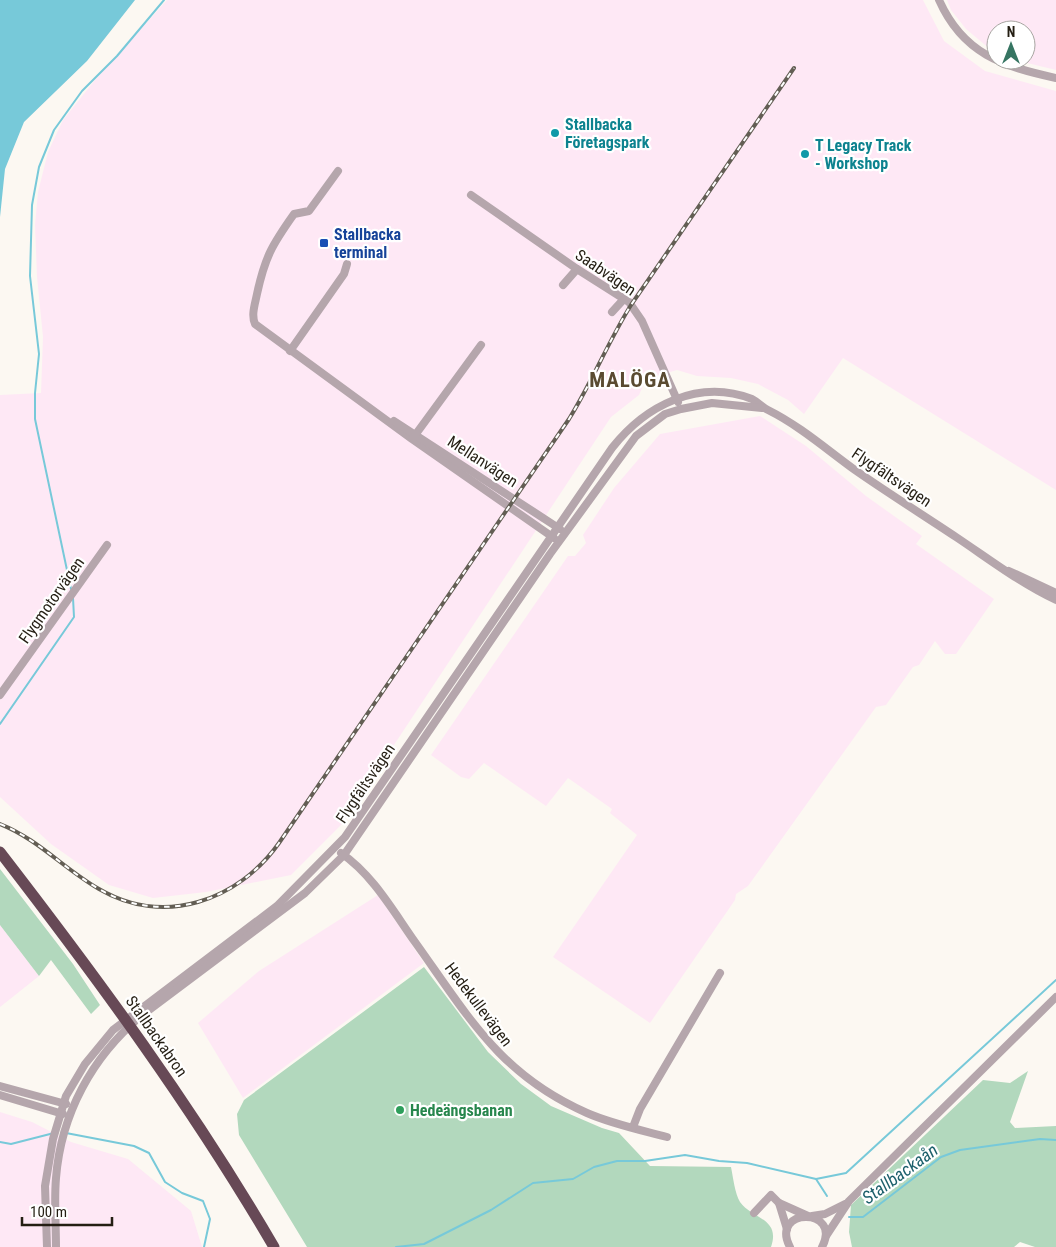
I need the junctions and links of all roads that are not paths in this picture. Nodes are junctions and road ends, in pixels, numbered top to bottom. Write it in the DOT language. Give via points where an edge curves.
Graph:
graph roads {
  1 [pos="939,0"];
  2 [pos="1056,78"];
  3 [pos="338,171"];
  4 [pos="472,195"];
  5 [pos="347,264"];
  6 [pos="577,269"];
  7 [pos="563,285"];
  8 [pos="622,300"];
  9 [pos="612,312"];
  10 [pos="481,345"];
  11 [pos="290,351"];
  12 [pos="676,398"];
  13 [pos="680,409"];
  14 [pos="767,409"];
  15 [pos="414,437"];
  16 [pos="558,527"];
  17 [pos="566,533"];
  18 [pos="551,536"];
  19 [pos="559,542"];
  20 [pos="107,544"];
  21 [pos="1002,568"];
  22 [pos="1056,593"];
  23 [pos="1056,600"];
  24 [pos="0,695"];
  25 [pos="335,849"];
  26 [pos="0,852"];
  27 [pos="344,855"];
  28 [pos="720,973"];
  29 [pos="1056,997"];
  30 [pos="0,1086"];
  31 [pos="0,1095"];
  32 [pos="64,1103"];
  33 [pos="73,1106"];
  34 [pos="60,1114"];
  35 [pos="68,1119"];
  36 [pos="633,1127"];
  37 [pos="667,1137"];
  38 [pos="849,1201"];
  39 [pos="779,1203"];
  40 [pos="754,1213"];
  41 [pos="810,1216"];
  42 [pos="787,1232"];
  43 [pos="826,1243"];
  44 [pos="47,1247"];
  45 [pos="56,1247"];
  46 [pos="274,1247"];
  47 [pos="782,1247"];
  48 [pos="790,1247"];
  1 -- 2 [label="street" via="956,30 984,55 1003,65"];
  3 -- 11 [label="street, Mellanvägen" via="309,211 294,214 265,260 253,322"];
  4 -- 6 [label="street, Saabvägen"];
  5 -- 11 [label="street" via="344,274"];
  6 -- 7 [label="street"];
  6 -- 8 [label="street, Saabvägen"];
  8 -- 9 [label="street"];
  8 -- 12 [label="street, Saabvägen" via="631,305 642,321"];
  10 -- 15 [label="street"];
  11 -- 15 [label="street, Mellanvägen"];
  12 -- 13 [label="street, Saabvägen"];
  12 -- 14 [label="street, Flygfältsvägen" via="694,394 728,394 752,400"];
  12 -- 16 [label="street, Flygfältsvägen" via="652,409 621,436"];
  13 -- 14 [label="street, Flygfältsvägen" via="712,403"];
  13 -- 17 [label="street, Flygfältsvägen" via="666,414 636,436"];
  14 -- 21 [label="street, Flygfältsvägen" via="792,422 856,471"];
  15 -- 16 [label="street, Mellanvägen"];
  15 -- 18 [label="street, Mellanvägen"];
  16 -- 17 [label="street, Mellanvägen"];
  16 -- 18 [label="street, Flygfältsvägen"];
  17 -- 19 [label="street, Flygfältsvägen"];
  18 -- 19 [label="street, Mellanvägen"];
  18 -- 25 [label="street, Flygfältsvägen"];
  19 -- 27 [label="street, Flygfältsvägen"];
  20 -- 24 [label="street, Flygmotorvägen"];
  21 -- 22 [label="street, Flygfältsvägen"];
  21 -- 23 [label="street, Flygfältsvägen"];
  25 -- 27 [label="street, Hedekullevägen"];
  25 -- 32 [label="street, Flygfältsvägen" via="277,906 113,1030 84,1064"];
  26 -- 46 [label="highway, Stallbackabron" via="160,1068"];
  27 -- 33 [label="street, Flygfältsvägen" via="299,898 123,1031 92,1068"];
  27 -- 36 [label="street, Hedekullevägen" via="390,904 478,1032 499,1055 558,1100 589,1114"];
  28 -- 36 [label="street" via="640,1109"];
  29 -- 38 [label="street"];
  30 -- 32 [label="street"];
  31 -- 34 [label="street"];
  32 -- 33 [label="street"];
  32 -- 34 [label="street, Flygfältsvägen"];
  33 -- 35 [label="street, Flygfältsvägen"];
  34 -- 35 [label="street"];
  34 -- 44 [label="street, Flygfältsvägen" via="45,1186"];
  35 -- 45 [label="street, Flygfältsvägen" via="56,1179"];
  36 -- 37 [label="street, Hedekullevägen"];
  38 -- 41 [label="street" via="825,1214"];
  38 -- 43 [label="street"];
  39 -- 40 [label="street" via="771,1195"];
  39 -- 41 [label="street"];
  39 -- 42 [label="street"];
  41 -- 42 [label="street" via="795,1219"];
  41 -- 43 [label="street" via="822,1224"];
  42 -- 47 [label="street"];
  42 -- 48 [label="street"];
}
